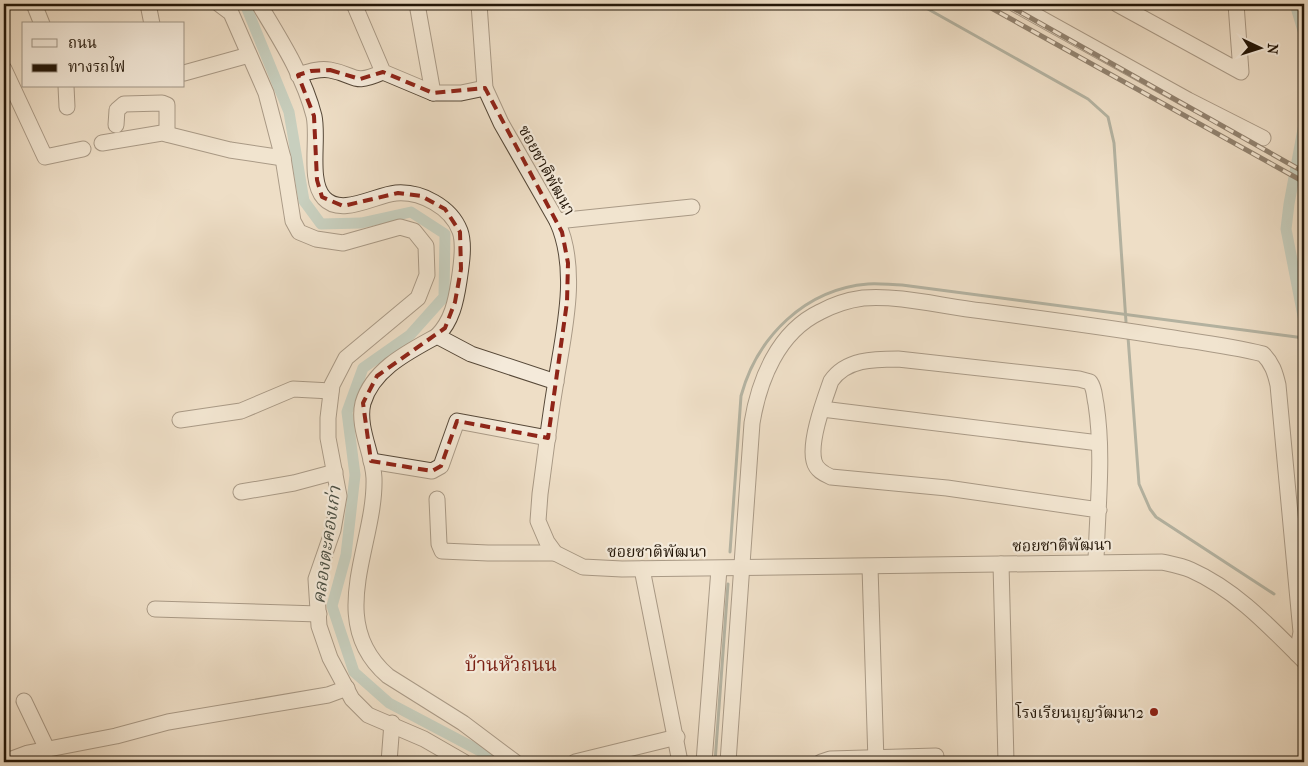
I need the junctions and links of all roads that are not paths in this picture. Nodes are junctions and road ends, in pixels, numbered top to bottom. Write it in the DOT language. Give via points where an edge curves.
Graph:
graph roads {
  1 [pos="34,4"];
  2 [pos="148,4"];
  3 [pos="219,4"];
  4 [pos="259,4"];
  5 [pos="354,4"];
  6 [pos="417,4"];
  7 [pos="479,4"];
  8 [pos="1015,4"];
  9 [pos="1117,4"];
  10 [pos="1236,4"];
  11 [pos="41,22"];
  12 [pos="152,22"];
  13 [pos="249,55"];
  14 [pos="4,69"];
  15 [pos="383,72"];
  16 [pos="185,73"];
  17 [pos="298,75"];
  18 [pos="66,88"];
  19 [pos="485,88"];
  20 [pos="433,93"];
  21 [pos="67,106"];
  22 [pos="116,126"];
  23 [pos="167,134"];
  24 [pos="1263,138"];
  25 [pos="102,143"];
  26 [pos="83,149"];
  27 [pos="282,158"];
  28 [pos="692,207"];
  29 [pos="557,221"];
  30 [pos="437,336"];
  31 [pos="556,382"];
  32 [pos="331,391"];
  33 [pos="822,409"];
  34 [pos="180,420"];
  35 [pos="548,438"];
  36 [pos="1099,443"];
  37 [pos="371,461"];
  38 [pos="335,472"];
  39 [pos="241,492"];
  40 [pos="437,499"];
  41 [pos="1099,510"];
  42 [pos="555,553"];
  43 [pos="1096,562"];
  44 [pos="1001,564"];
  45 [pos="870,567"];
  46 [pos="719,568"];
  47 [pos="743,568"];
  48 [pos="642,569"];
  49 [pos="155,609"];
  50 [pos="319,614"];
  51 [pos="1300,657"];
  52 [pos="347,688"];
  53 [pos="24,701"];
  54 [pos="392,723"];
  55 [pos="677,737"];
  56 [pos="47,749"];
  57 [pos="936,756"];
  58 [pos="876,760"];
  59 [pos="4,762"];
  60 [pos="389,762"];
  61 [pos="464,762"];
  62 [pos="515,762"];
  63 [pos="575,762"];
  64 [pos="680,762"];
  65 [pos="704,762"];
  66 [pos="728,762"];
  67 [pos="821,762"];
  68 [pos="1006,762"];
  1 -- 11 [label="street"];
  2 -- 12 [label="street"];
  3 -- 13 [label="street" via="231,13"];
  4 -- 17 [label="street"];
  5 -- 15 [label="street"];
  6 -- 20 [label="street"];
  7 -- 19 [label="street, ซอยชาติพัฒนา"];
  8 -- 24 [label="street"];
  9 -- 10 [label="street" via="1241,72"];
  13 -- 16 [label="street"];
  13 -- 27 [label="street" via="266,93"];
  14 -- 26 [label="street" via="44,157"];
  15 -- 17 [label="street" via="360,79 330,70"];
  15 -- 20 [label="street"];
  17 -- 30 [label="street" via="314,116 316,180 322,197 331,204 343,206 398,193 421,196 445,209 460,232 461,269 455,302 445,328"];
  18 -- 21 [label="street"];
  19 -- 20 [label="street" via="461,93"];
  19 -- 29 [label="street, ซอยชาติพัฒนา" via="501,123"];
  22 -- 23 [label="street" via="117,110 124,104 162,103 168,109"];
  23 -- 25 [label="street"];
  23 -- 27 [label="street" via="230,150"];
  27 -- 32 [label="street" via="293,221 299,232 316,239 343,243 400,227 414,231 426,246 427,275 418,298 346,358"];
  28 -- 29 [label="street"];
  29 -- 31 [label="street, ซอยชาติพัฒนา" via="568,263 567,302"];
  30 -- 31 [label="street" via="470,354"];
  30 -- 37 [label="street" via="402,356 377,376 363,404 363,422"];
  31 -- 35 [label="street, ซอยชาติพัฒนา"];
  32 -- 34 [label="street" via="293,389 241,411"];
  32 -- 38 [label="street" via="328,438"];
  33 -- 36 [label="street"];
  33 -- 36 [label="street" via="837,372 868,360 898,359 1079,379 1093,386"];
  33 -- 41 [label="street" via="814,461 823,473 831,477 947,488"];
  35 -- 37 [label="street" via="457,421 441,466 432,471"];
  35 -- 42 [label="street, ซอยชาติพัฒนา" via="538,521"];
  36 -- 41 [label="street"];
  37 -- 62 [label="street" via="374,478 358,573 355,612 365,646 378,668 388,676 463,723"];
  38 -- 39 [label="street"];
  38 -- 50 [label="street" via="339,496 333,530 316,579"];
  40 -- 42 [label="street" via="442,550"];
  41 -- 43 [label="street"];
  42 -- 48 [label="street, ซอยชาติพัฒนา" via="582,567"];
  43 -- 44 [label="street, ซอยชาติพัฒนา"];
  43 -- 51 [label="street, ซอยชาติพัฒนา" via="1162,562 1190,569 1252,610"];
  44 -- 45 [label="street, ซอยชาติพัฒนา"];
  44 -- 68 [label="street"];
  45 -- 47 [label="street, ซอยชาติพัฒนา"];
  45 -- 58 [label="street"];
  46 -- 47 [label="street, ซอยชาติพัฒนา"];
  46 -- 48 [label="street, ซอยชาติพัฒนา"];
  46 -- 65 [label="street"];
  47 -- 51 [label="street" via="752,423 761,381 774,356 806,320 847,301 903,298 1243,349 1263,354 1269,360 1278,385 1302,632"];
  47 -- 66 [label="street"];
  48 -- 55 [label="street"];
  49 -- 50 [label="street"];
  50 -- 52 [label="street" via="319,626 330,658"];
  52 -- 54 [label="street" via="352,699 368,714"];
  52 -- 56 [label="street" via="328,695 168,722"];
  53 -- 56 [label="street"];
  54 -- 60 [label="street"];
  54 -- 61 [label="street"];
  55 -- 63 [label="street"];
  55 -- 64 [label="street"];
  56 -- 59 [label="street"];
  57 -- 58 [label="street"];
  58 -- 67 [label="street" via="830,759"];
}
